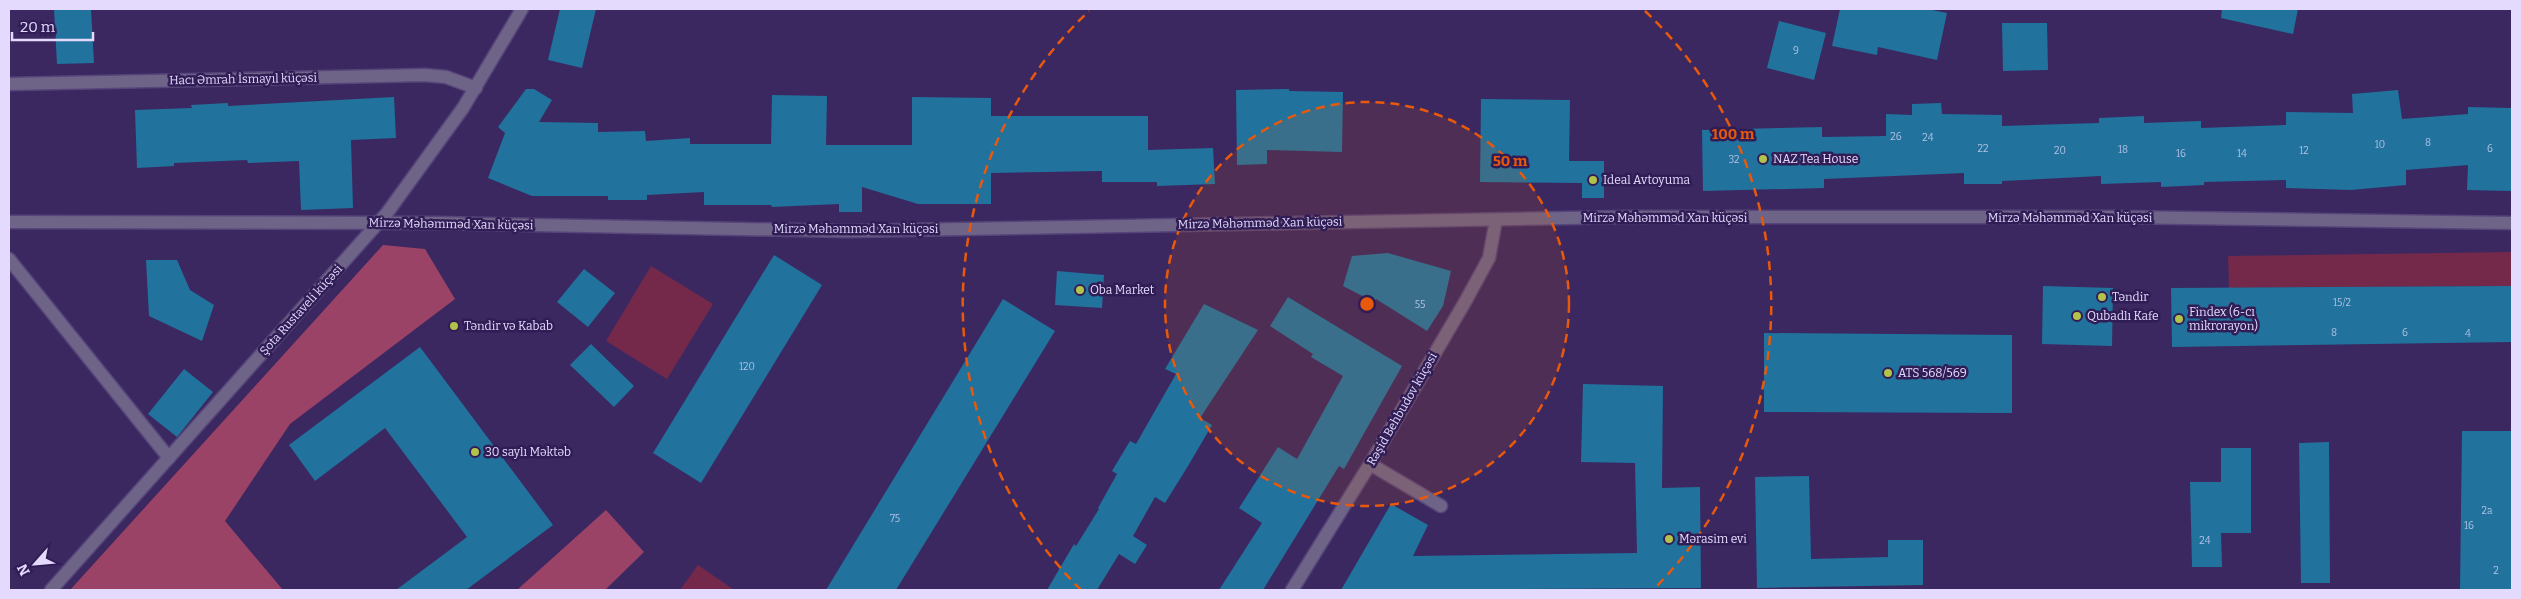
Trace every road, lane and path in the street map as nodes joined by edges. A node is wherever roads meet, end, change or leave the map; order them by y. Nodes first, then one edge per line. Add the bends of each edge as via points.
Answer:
1 (522, 9) edge
2 (9, 84) edge
3 (476, 88) junction
4 (1496, 220) junction
5 (9, 222) edge
6 (379, 223) junction
7 (2512, 223) edge
8 (9, 259) edge
9 (169, 458) junction
10 (1370, 464) junction
11 (1441, 506) dead end
12 (51, 590) edge
13 (1292, 590) edge

1 - 3 street, Şota Rustaveli küçəsi
2 - 3 street, Hacı Əmrah İsmayıl küçəsi via 425,75 446,77
3 - 6 street, Şota Rustaveli küçəsi
4 - 6 street, Mirzə Məhəmməd Xan küçəsi via 846,231
4 - 7 street, Mirzə Məhəmməd Xan küçəsi via 2117,217
4 - 10 street, Rəşid Behbudov küçəsi via 1489,258
5 - 6 street, Mirzə Məhəmməd Xan küçəsi
6 - 9 street, Şota Rustaveli küçəsi
8 - 9 street
9 - 12 street, Şota Rustaveli küçəsi
10 - 11 street
10 - 13 street, Rəşid Behbudov küçəsi

